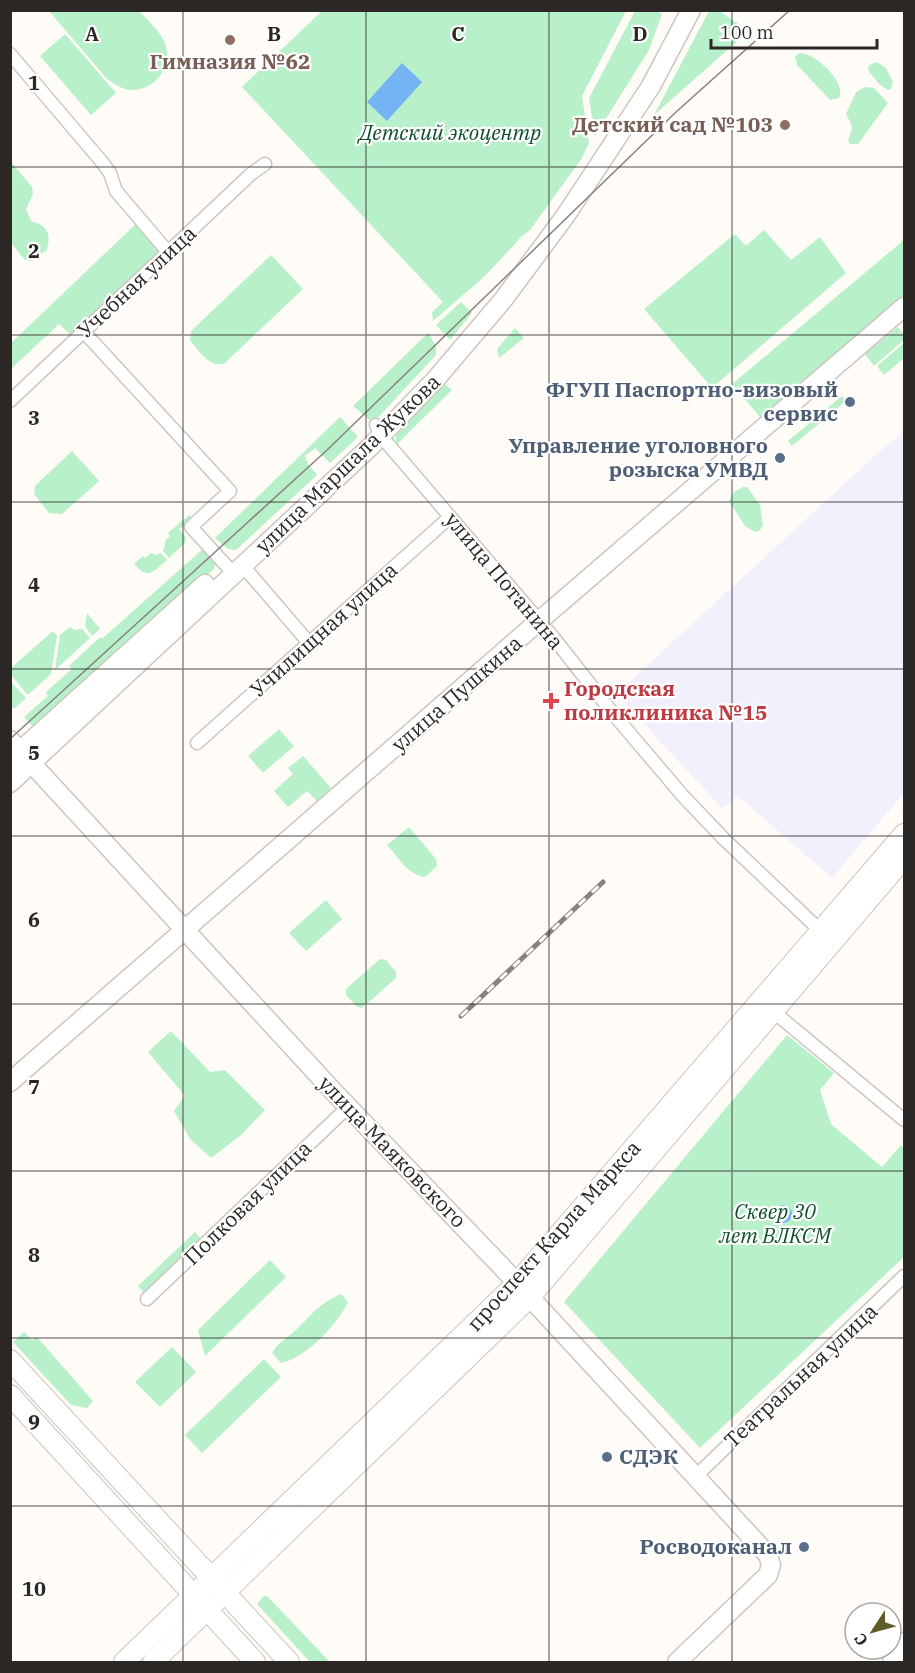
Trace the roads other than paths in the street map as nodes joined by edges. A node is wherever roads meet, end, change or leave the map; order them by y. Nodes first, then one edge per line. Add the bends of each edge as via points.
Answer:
1 (678, 10) edge
2 (691, 10) edge
3 (10, 54) edge
4 (265, 164) dead end
5 (168, 252) junction
6 (904, 307) edge
7 (84, 332) junction
8 (10, 401) edge
9 (379, 431) junction
10 (450, 517) junction
11 (234, 568) junction
12 (539, 621) junction
13 (310, 644) junction
14 (197, 743) dead end
15 (19, 754) edge
16 (10, 783) edge
17 (904, 834) edge
18 (904, 858) edge
19 (186, 930) junction
20 (827, 937) junction
21 (768, 1007) junction
22 (10, 1082) edge
23 (348, 1107) junction
24 (904, 1120) edge
25 (904, 1276) edge
26 (524, 1290) junction
27 (147, 1299) dead end
28 (10, 1360) edge
29 (10, 1395) edge
30 (696, 1476) junction
31 (218, 1587) junction
32 (201, 1604) junction
33 (904, 1642) edge
34 (124, 1662) edge
35 (153, 1662) edge
36 (255, 1662) edge
37 (289, 1662) edge
38 (677, 1662) edge
39 (892, 1662) edge

1 - 9 main road, улица Маршала Жукова via 641,79 557,209
2 - 9 main road, улица Маршала Жукова via 639,105 533,260 453,359
3 - 5 street via 102,162 116,191
4 - 5 street, Учебная улица
5 - 7 street, Учебная улица
6 - 12 main road, улица Пушкина
7 - 8 street, Учебная улица
7 - 11 street via 230,491 191,527
9 - 10 street, улица Потанина
9 - 11 main road, улица Маршала Жукова
10 - 12 street, улица Потанина
10 - 13 street, Училищная улица
11 - 13 street
11 - 15 main road, улица Маршала Жукова
12 - 19 main road, улица Пушкина
12 - 20 street, улица Потанина via 683,796
13 - 14 street, Училищная улица
15 - 16 main road, улица Маршала Жукова
15 - 19 main road, улица Маяковского
17 - 20 main road, проспект Карла Маркса
18 - 20 main road, проспект Карла Маркса
19 - 22 main road, улица Пушкина
19 - 23 main road, улица Маяковского
20 - 21 main road, проспект Карла Маркса
21 - 24 street
21 - 26 main road, проспект Карла Маркса
23 - 26 main road, улица Маяковского
23 - 27 street, Полковая улица
25 - 30 street, Театральная улица
26 - 30 main road, улица Маяковского
26 - 31 main road, проспект Карла Маркса
28 - 31 main road
29 - 32 main road
30 - 38 main road, улица Маяковского via 757,1541 771,1565 761,1584
31 - 32 main road, проспект Карла Маркса
31 - 37 main road
32 - 34 main road, проспект Карла Маркса
32 - 35 main road, проспект Карла Маркса
32 - 36 main road
33 - 39 main road

